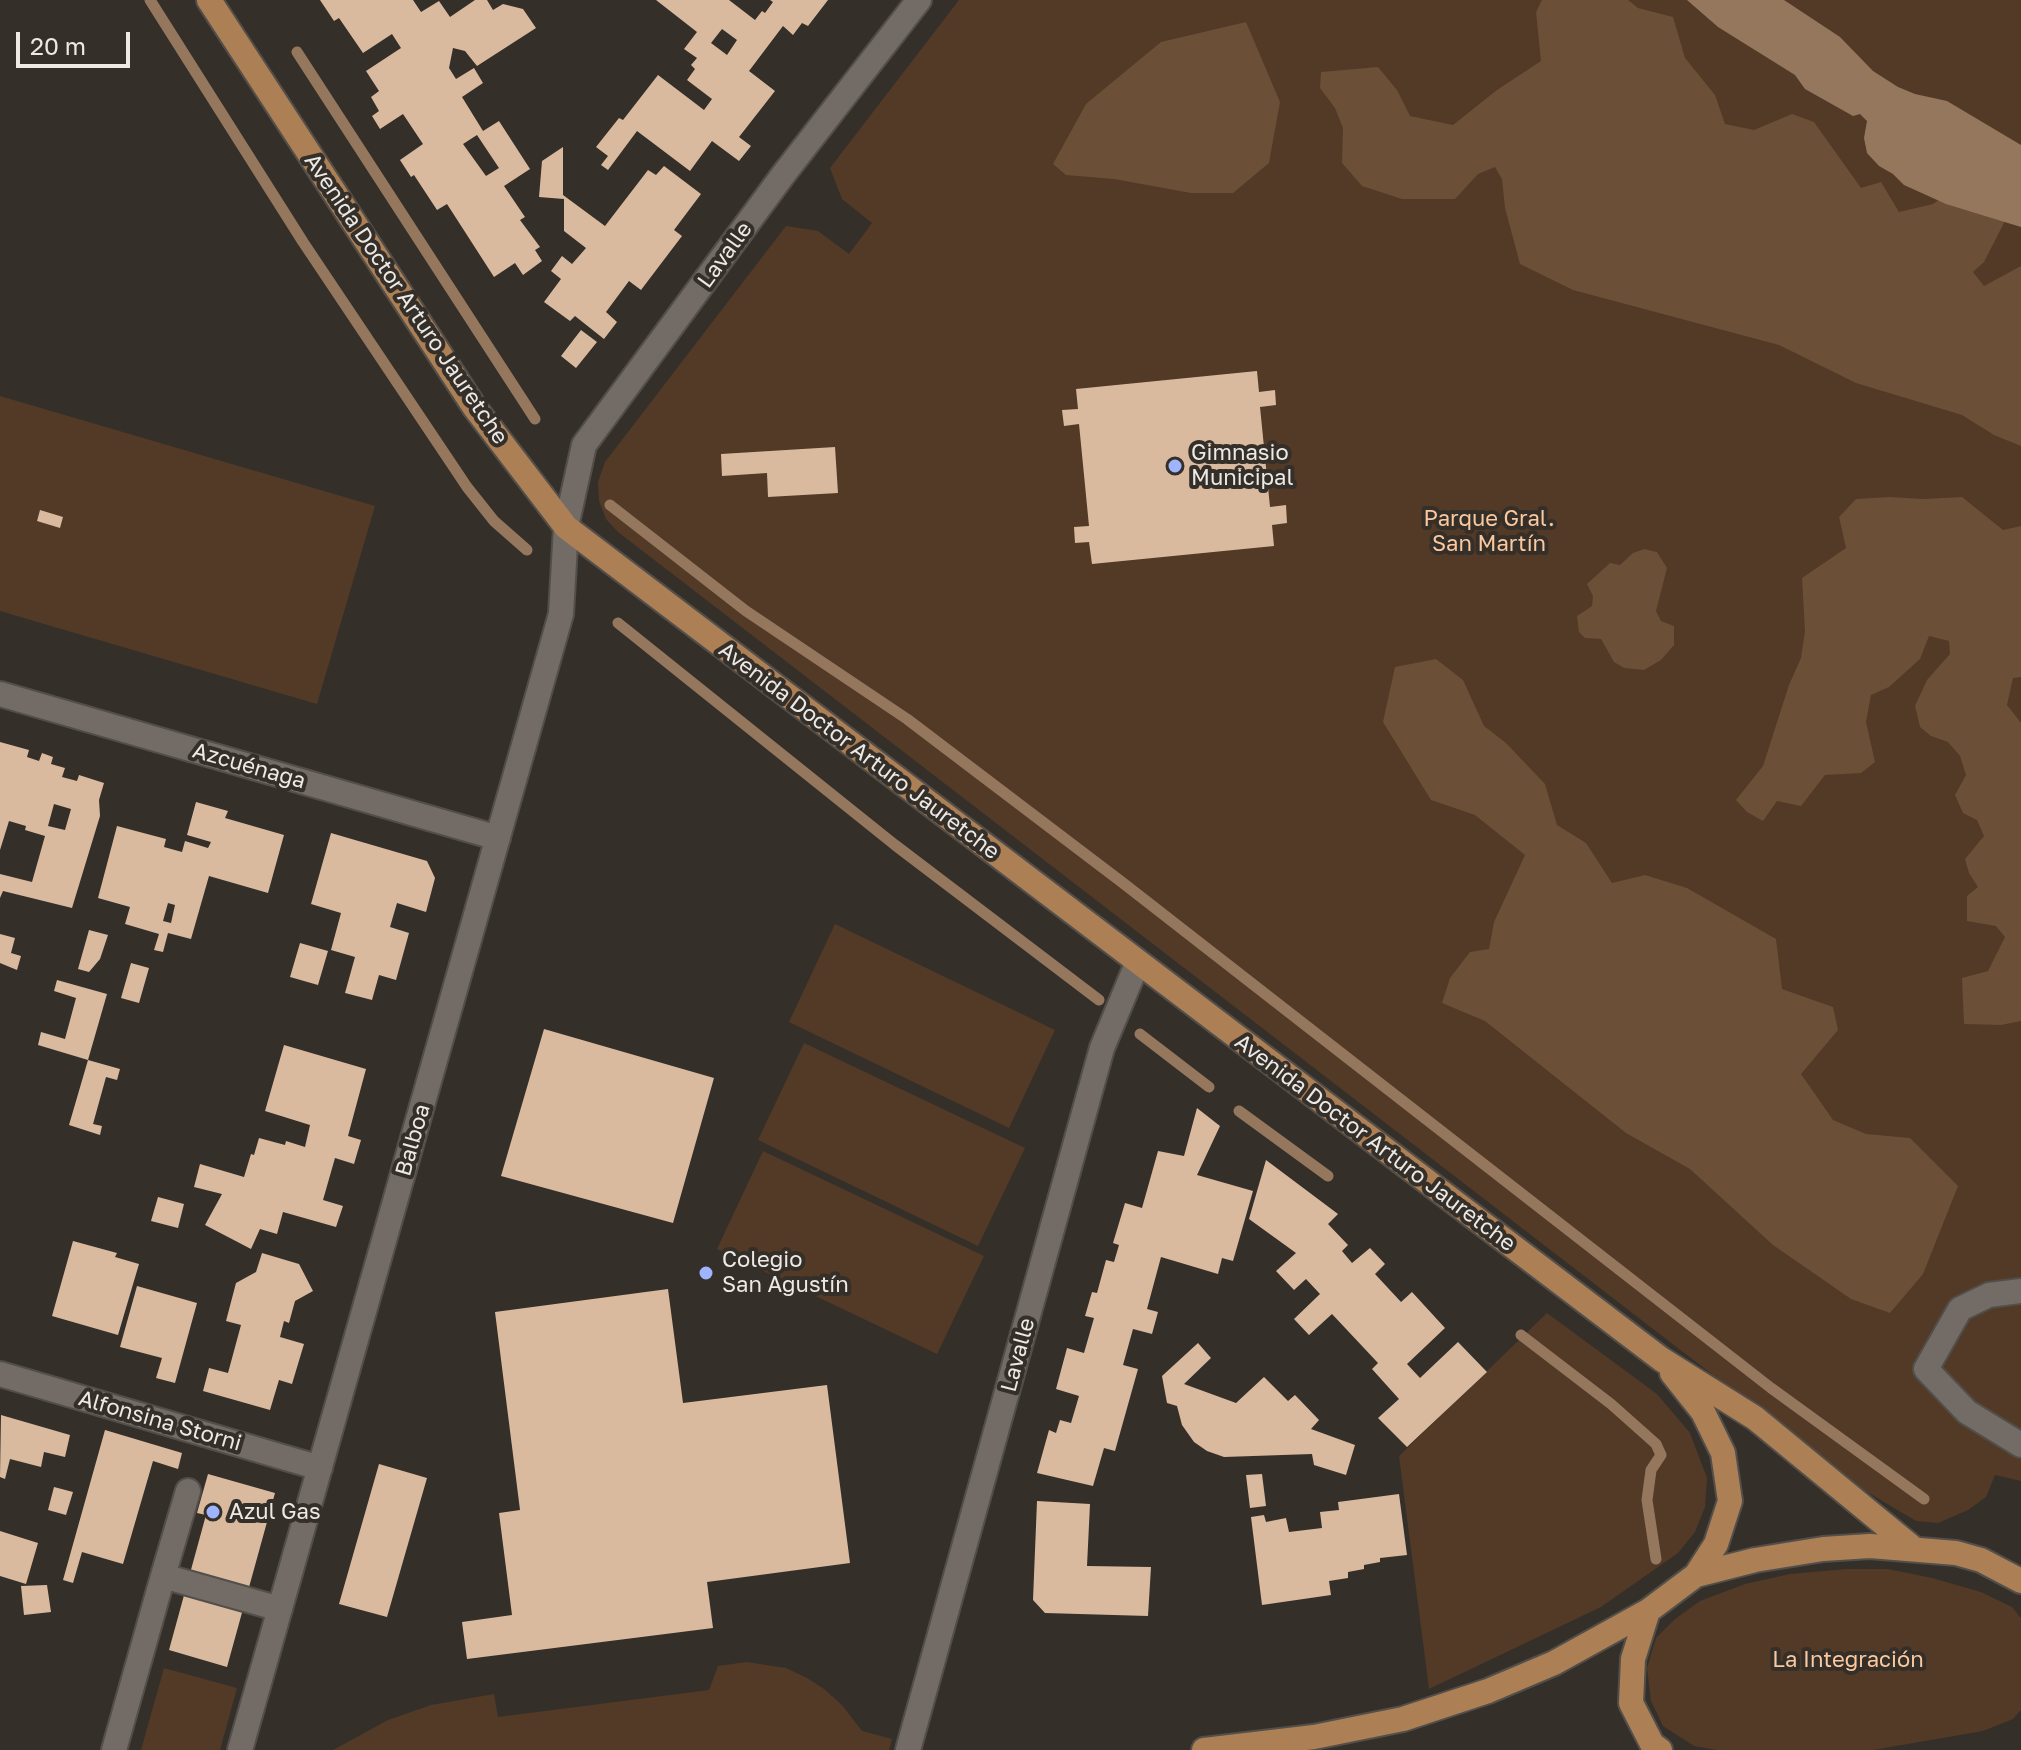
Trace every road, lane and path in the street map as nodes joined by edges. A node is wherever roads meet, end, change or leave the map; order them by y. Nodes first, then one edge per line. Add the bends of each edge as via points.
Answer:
1 (209, 0) edge
2 (919, 0) edge
3 (566, 527) junction
4 (0, 694) edge
5 (498, 838) junction
6 (1137, 964) junction
7 (2021, 1291) edge
8 (1661, 1359) junction
9 (0, 1374) edge
10 (2021, 1445) edge
11 (320, 1468) junction
12 (188, 1491) dead end
13 (1913, 1548) junction
14 (1696, 1575) junction
15 (163, 1576) junction
16 (2021, 1581) edge
17 (280, 1609) junction
18 (1648, 1611) junction
19 (114, 1750) edge
20 (240, 1750) edge
21 (908, 1750) edge
22 (1204, 1750) edge
23 (1660, 1750) edge

1 - 3 main road, Avenida Doctor Arturo Jauretche via 475,408
2 - 3 street, Lavalle via 584,445
3 - 5 street, Balboa via 561,614
3 - 6 main road, Avenida Doctor Arturo Jauretche
4 - 5 street, Azcuénaga
5 - 11 street, Balboa
6 - 8 main road, Avenida Doctor Arturo Jauretche
6 - 21 street, Lavalle via 1102,1048
7 - 10 street via 1989,1295 1960,1309 1926,1369 1967,1412
8 - 13 main road, Avenida Doctor Arturo Jauretche via 1755,1418
8 - 14 main road, Avenida Doctor Arturo Jauretche via 1703,1412 1723,1453 1730,1501 1716,1544
9 - 11 street, Alfonsina Storni
11 - 17 street, Balboa
12 - 15 street
13 - 14 main road via 1823,1549
13 - 16 main road via 1981,1560
14 - 18 main road
15 - 17 street
15 - 19 street
17 - 20 street, Balboa
18 - 22 main road via 1554,1663 1403,1719 1314,1737
18 - 23 main road via 1633,1659 1631,1703

